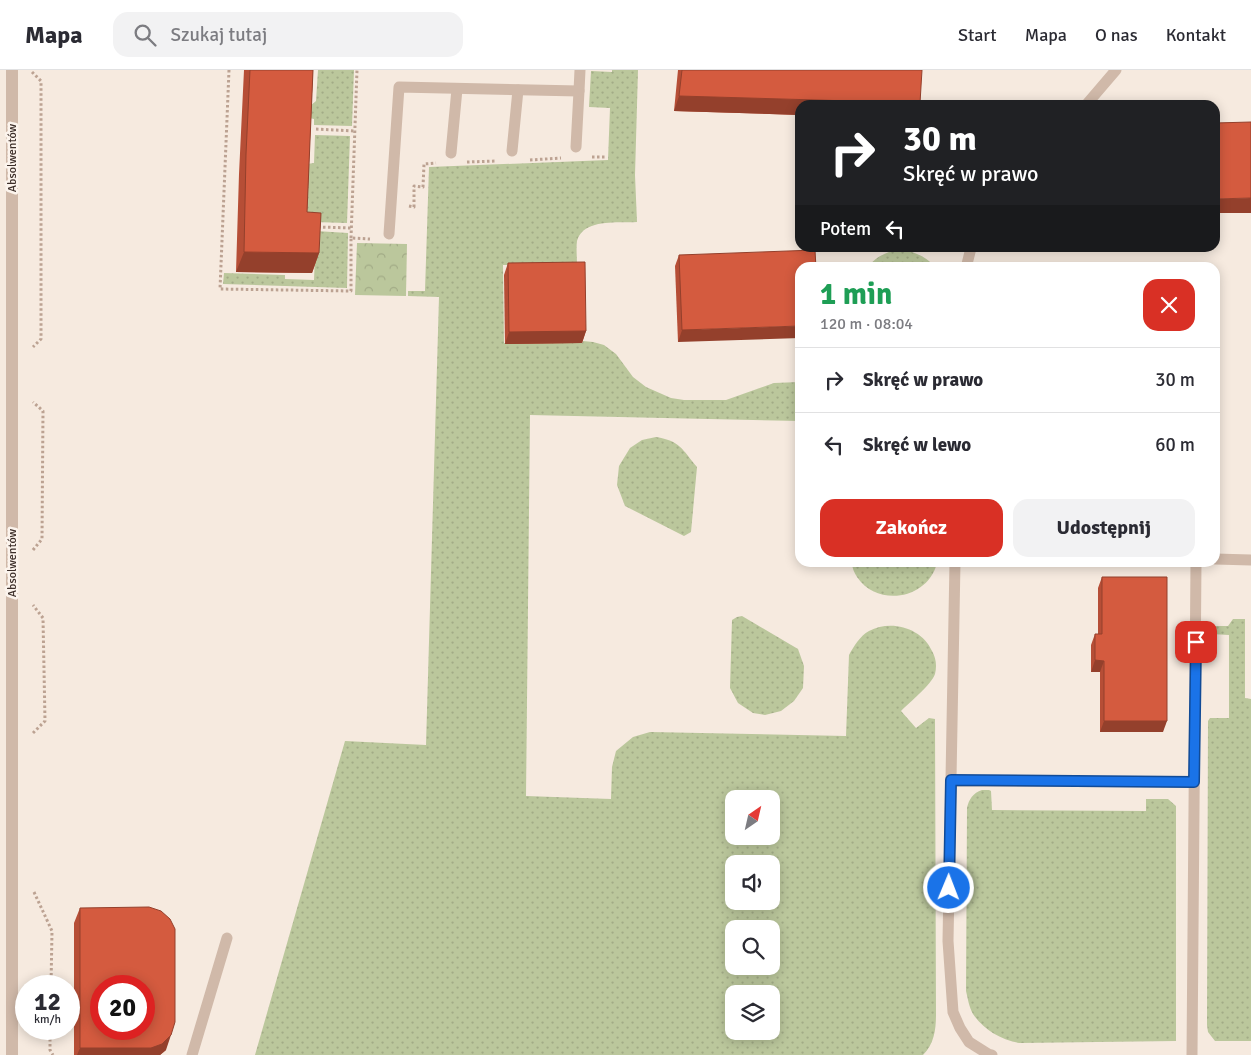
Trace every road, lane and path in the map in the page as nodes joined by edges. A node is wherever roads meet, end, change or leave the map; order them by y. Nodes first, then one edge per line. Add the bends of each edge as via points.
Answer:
1 (12, 70) edge
2 (30, 70) edge
3 (229, 70) edge
4 (357, 70) edge
5 (580, 70) edge
6 (1116, 70) edge
7 (456, 89) junction
8 (518, 90) junction
9 (579, 91) junction
10 (1090, 100) edge
11 (316, 129) dead end
12 (355, 131) junction
13 (576, 146) dead end
14 (512, 151) dead end
15 (451, 153) dead end
16 (606, 156) dead end
17 (584, 157) dead end
18 (567, 158) dead end
19 (530, 160) dead end
20 (502, 161) dead end
21 (458, 162) dead end
22 (441, 163) dead end
23 (406, 206) dead end
24 (318, 227) edge
25 (352, 228) junction
26 (384, 236) joint
27 (351, 238) junction
28 (32, 348) dead end
29 (32, 400) dead end
30 (31, 552) dead end
31 (1220, 559) edge
32 (1251, 560) edge
33 (955, 567) edge
34 (1196, 567) edge
35 (31, 603) dead end
36 (30, 735) dead end
37 (951, 780) junction
38 (1194, 782) junction
39 (30, 885) dead end
40 (227, 938) dead end
41 (51, 975) edge
42 (50, 1040) edge
43 (12, 1055) edge
44 (53, 1055) edge
45 (192, 1055) edge
46 (992, 1055) edge
47 (1192, 1055) edge

1 - 43 street, Absolwentów
2 - 28 path via 41,81 41,339
3 - 27 path via 220,289 351,291
4 - 12 path
5 - 9 lane
6 - 10 lane
7 - 8 lane
7 - 15 lane
7 - 26 lane via 399,88
8 - 9 lane
8 - 14 lane
9 - 13 lane
11 - 12 path
12 - 25 path
16 - 17 path
18 - 19 path
20 - 21 path
22 - 23 path via 424,164 423,187 414,186 414,207
24 - 25 path
25 - 27 path
26 - 27 path
29 - 30 path via 43,411 42,539
31 - 32 lane
33 - 37 lane
34 - 38 lane
35 - 36 path via 43,618 45,721
37 - 38 lane
37 - 46 lane via 948,941 953,1012 969,1042
38 - 47 lane
39 - 41 path via 52,931
40 - 45 lane
42 - 44 path

